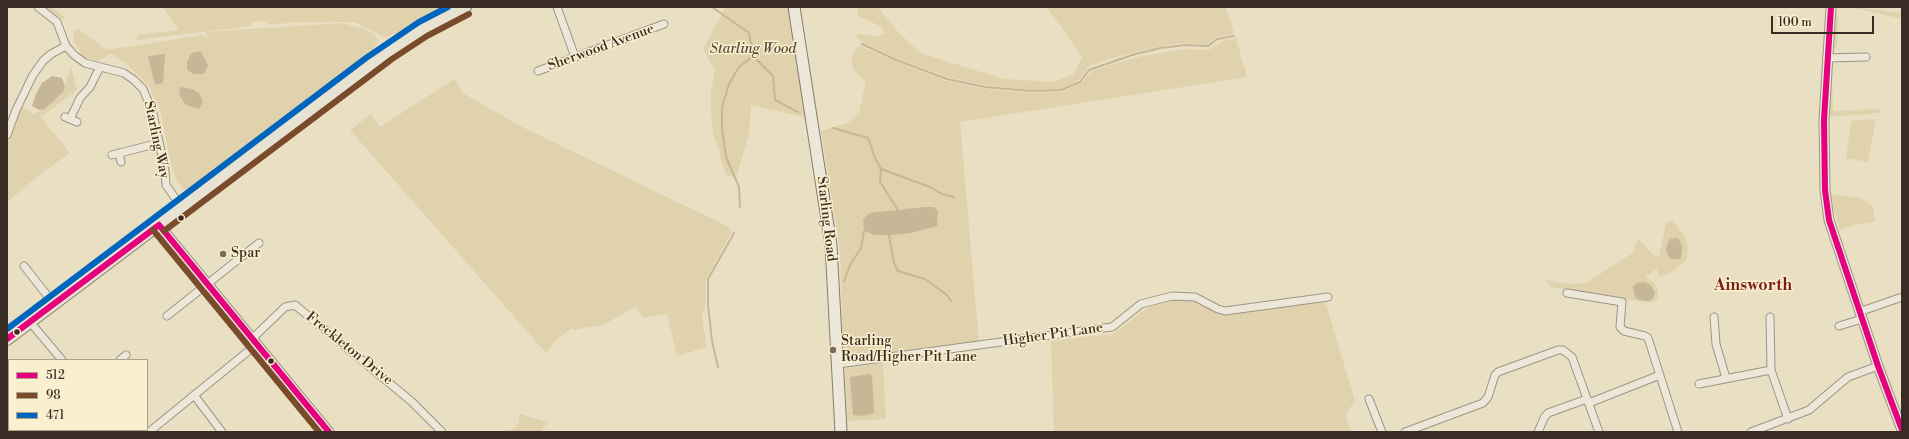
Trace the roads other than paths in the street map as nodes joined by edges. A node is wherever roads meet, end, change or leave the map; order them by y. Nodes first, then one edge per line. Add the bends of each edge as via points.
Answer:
1 (38, 7) edge
2 (465, 7) edge
3 (557, 7) edge
4 (794, 7) edge
5 (1831, 7) edge
6 (664, 24) dead end
7 (66, 46) junction
8 (575, 57) junction
9 (1866, 57) dead end
10 (1827, 58) junction
11 (100, 67) junction
12 (538, 71) dead end
13 (71, 120) dead end
14 (7, 136) edge
15 (159, 143) junction
16 (121, 162) dead end
17 (182, 208) junction
18 (159, 225) junction
19 (259, 243) dead end
20 (24, 266) dead end
21 (208, 284) junction
22 (1568, 293) dead end
23 (1328, 296) dead end
24 (1902, 297) edge
25 (54, 304) junction
26 (168, 316) dead end
27 (1861, 316) junction
28 (1714, 317) dead end
29 (1770, 317) dead end
30 (30, 322) junction
31 (1839, 326) dead end
32 (7, 339) edge
33 (255, 341) junction
34 (126, 355) dead end
35 (61, 359) edge
36 (121, 359) edge
37 (838, 364) junction
38 (1878, 366) junction
39 (1771, 370) junction
40 (1660, 375) junction
41 (1726, 378) junction
42 (1699, 384) dead end
43 (194, 395) junction
44 (1369, 399) dead end
45 (1588, 401) junction
46 (1788, 419) junction
47 (1902, 430) edge
48 (149, 432) edge
49 (222, 432) edge
50 (330, 432) edge
51 (442, 432) edge
52 (840, 432) edge
53 (1382, 432) edge
54 (1405, 432) edge
55 (1538, 432) edge
56 (1599, 432) edge
57 (1678, 432) edge
58 (1752, 432) edge

1 - 7 street, Starling Way via 58,22
2 - 17 highway via 388,52
3 - 8 street
4 - 37 main road, Starling Road via 832,245
5 - 10 street
6 - 8 street, Sherwood Avenue
7 - 11 street, Starling Way via 85,63
7 - 14 street via 43,61 33,75
8 - 12 street, Sherwood Avenue
9 - 10 street
10 - 27 street via 1824,159 1828,213
11 - 13 street via 90,87 80,98
11 - 15 street, Starling Way via 124,73 143,89 153,113
15 - 16 street via 116,154
15 - 17 street, Starling Way via 166,185
17 - 18 highway
18 - 21 street
18 - 25 highway
19 - 21 street
20 - 25 street
21 - 26 street
21 - 33 street
22 - 40 street via 1622,302 1620,327 1624,331 1648,338
23 - 37 street, Higher Pit Lane via 1225,311 1195,297 1172,296 1141,304 1112,328
24 - 27 street
25 - 30 highway
27 - 31 street
27 - 38 street
28 - 41 street via 1716,344
29 - 39 street
30 - 32 highway
30 - 35 street
33 - 43 street
33 - 50 street
33 - 51 street, Freckleton Drive via 285,307 295,305 411,400
34 - 36 street
37 - 52 main road, Starling Road
38 - 46 street via 1848,377 1817,405
38 - 47 street
39 - 41 street
39 - 46 street
40 - 45 street
40 - 57 street
41 - 42 street
43 - 48 street
43 - 49 street
44 - 53 street
45 - 54 street via 1572,357 1563,350 1558,350 1498,372 1483,403
45 - 55 street via 1548,413
45 - 56 street
46 - 58 street

